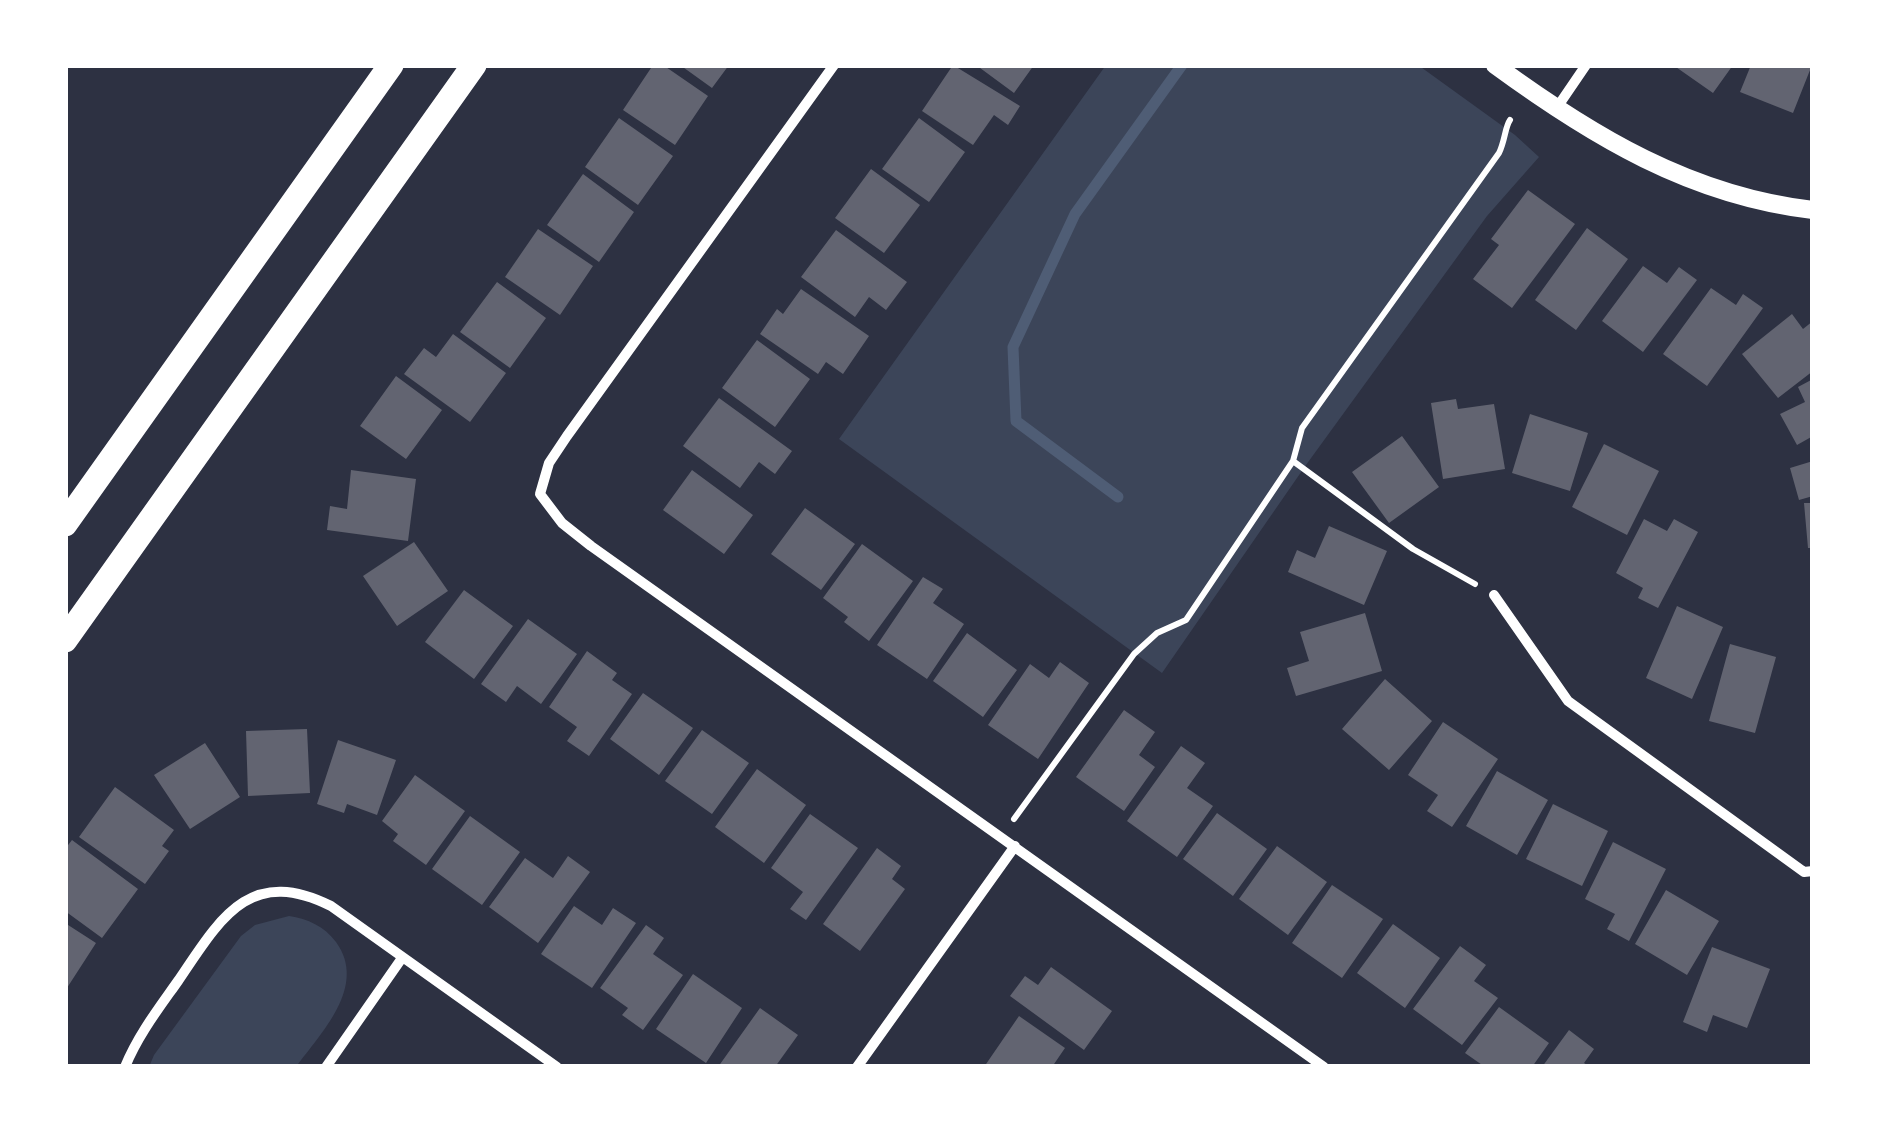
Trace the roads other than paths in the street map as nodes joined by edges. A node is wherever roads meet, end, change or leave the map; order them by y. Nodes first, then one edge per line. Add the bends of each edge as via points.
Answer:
1 (391, 65) edge
2 (474, 65) edge
3 (834, 65) edge
4 (1495, 65) edge
5 (1586, 65) edge
6 (1556, 109) junction
7 (1813, 210) edge
8 (65, 524) edge
9 (1494, 595) road end
10 (65, 640) edge
11 (1015, 846) junction
12 (1813, 872) edge
13 (402, 958) junction
14 (125, 1067) edge
15 (326, 1067) edge
16 (557, 1067) edge
17 (857, 1067) edge
18 (1324, 1067) edge

1 - 8 main road
2 - 10 main road
3 - 11 street via 567,436 540,494 591,546
4 - 6 street
5 - 6 street
6 - 7 street via 1687,180
9 - 12 street via 1568,701 1804,872
11 - 17 street
11 - 18 street
13 - 14 street via 312,897 278,890 259,895 209,935
13 - 15 street
13 - 16 street

